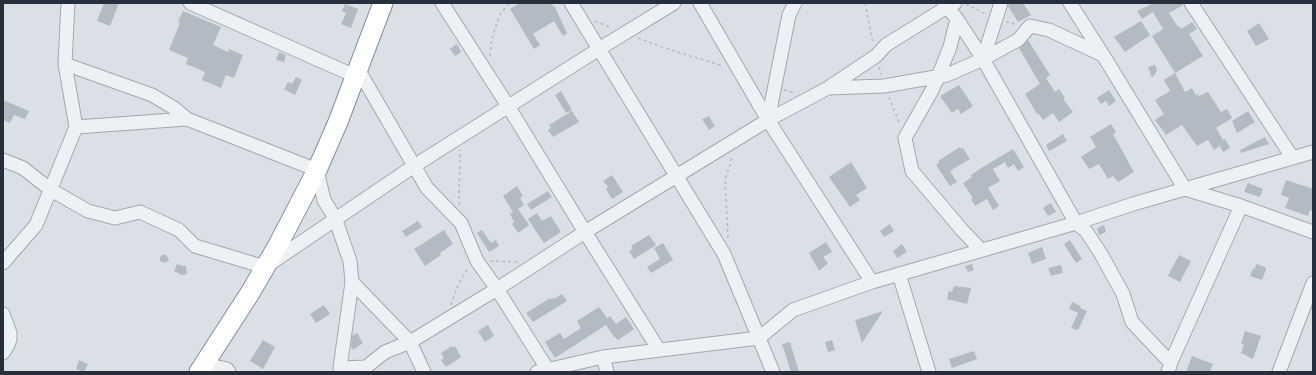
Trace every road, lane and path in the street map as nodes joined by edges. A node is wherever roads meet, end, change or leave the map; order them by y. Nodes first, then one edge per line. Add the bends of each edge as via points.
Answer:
1 (68, 3) edge
2 (190, 3) edge
3 (383, 3) edge
4 (442, 3) edge
5 (509, 3) edge
6 (674, 3) edge
7 (700, 3) edge
8 (795, 3) edge
9 (865, 3) edge
10 (1001, 3) edge
11 (1070, 3) edge
12 (949, 4) edge
13 (1195, 4) edge
14 (574, 8) edge
15 (957, 19) junction
16 (625, 33) junction
17 (599, 49) junction
18 (1103, 54) junction
19 (876, 56) junction
20 (983, 59) junction
21 (65, 64) junction
22 (357, 72) junction
23 (740, 73) junction
24 (488, 74) junction
25 (938, 77) junction
26 (884, 86) junction
27 (774, 87) junction
28 (828, 88) junction
29 (812, 96) junction
30 (508, 106) junction
31 (187, 119) junction
32 (768, 120) junction
33 (76, 127) junction
34 (460, 137) junction
35 (905, 138) junction
36 (733, 142) junction
37 (1313, 152) edge
38 (1292, 157) junction
39 (3, 160) edge
40 (414, 166) junction
41 (317, 170) junction
42 (676, 177) junction
43 (1185, 189) junction
44 (51, 190) junction
45 (1241, 206) junction
46 (335, 218) junction
47 (1076, 222) junction
48 (460, 223) junction
49 (584, 232) junction
50 (1313, 232) edge
51 (981, 250) junction
52 (724, 254) junction
53 (3, 263) edge
54 (265, 267) junction
55 (899, 274) junction
56 (352, 282) junction
57 (872, 282) junction
58 (1313, 282) edge
59 (497, 289) junction
60 (3, 314) edge
61 (759, 338) junction
62 (410, 342) junction
63 (659, 350) junction
64 (3, 353) edge
65 (603, 357) junction
66 (1170, 367) edge
67 (202, 368) edge
68 (340, 370) edge
69 (542, 371) edge
70 (229, 372) edge
71 (424, 372) edge
72 (607, 372) edge
73 (773, 372) edge
74 (929, 372) edge
75 (1279, 372) edge

1 - 21 street
2 - 22 street
3 - 22 highway
4 - 24 street
5 - 24 path via 500,14 492,38
6 - 16 street
7 - 23 street
8 - 27 street via 789,15
9 - 19 path
10 - 20 street
11 - 18 street
12 - 15 street
12 - 19 street via 886,45
13 - 38 street
14 - 16 path
14 - 17 street
15 - 20 street
15 - 25 street via 950,47
16 - 17 street
16 - 23 path
17 - 30 street
17 - 42 street
18 - 20 street via 1049,30 1030,26 1018,40
18 - 43 street
19 - 26 path
19 - 28 street
20 - 25 street
20 - 47 street
21 - 31 street via 152,95
21 - 33 street
22 - 40 street
22 - 41 highway
23 - 32 street
24 - 30 street
25 - 26 street
25 - 35 street
26 - 28 street
26 - 35 path
27 - 29 path
27 - 32 street
28 - 29 street
29 - 32 street
30 - 34 street
30 - 49 street
31 - 33 street
31 - 41 street
32 - 36 street
32 - 57 street
33 - 44 street
34 - 40 street
34 - 48 path
35 - 51 street via 912,171
36 - 42 street
36 - 52 path via 731,162 725,180 728,240
37 - 38 street
38 - 43 street
39 - 44 street via 23,168
40 - 46 street
40 - 48 street via 427,188
41 - 46 street via 324,200
41 - 54 highway
42 - 49 street
42 - 52 street
43 - 45 street
43 - 47 street
44 - 53 street via 36,225
44 - 54 street via 88,211 115,218 140,212 179,230 195,246
45 - 50 street
45 - 66 street
46 - 54 street
46 - 56 street via 350,261
47 - 51 street
47 - 66 street via 1086,231 1101,254 1123,294 1132,322
48 - 59 street via 477,260
49 - 59 street
49 - 63 street
51 - 55 street
52 - 61 street
54 - 67 highway
55 - 57 street
55 - 74 street
56 - 62 street
56 - 68 street
57 - 61 street via 793,310
58 - 75 street
59 - 62 street
59 - 69 street
60 - 64 street via 10,333 8,345
61 - 63 street
61 - 73 street
62 - 68 street via 385,352 366,367
62 - 71 street
63 - 65 street
65 - 69 street
65 - 72 street
67 - 70 street via 227,369

